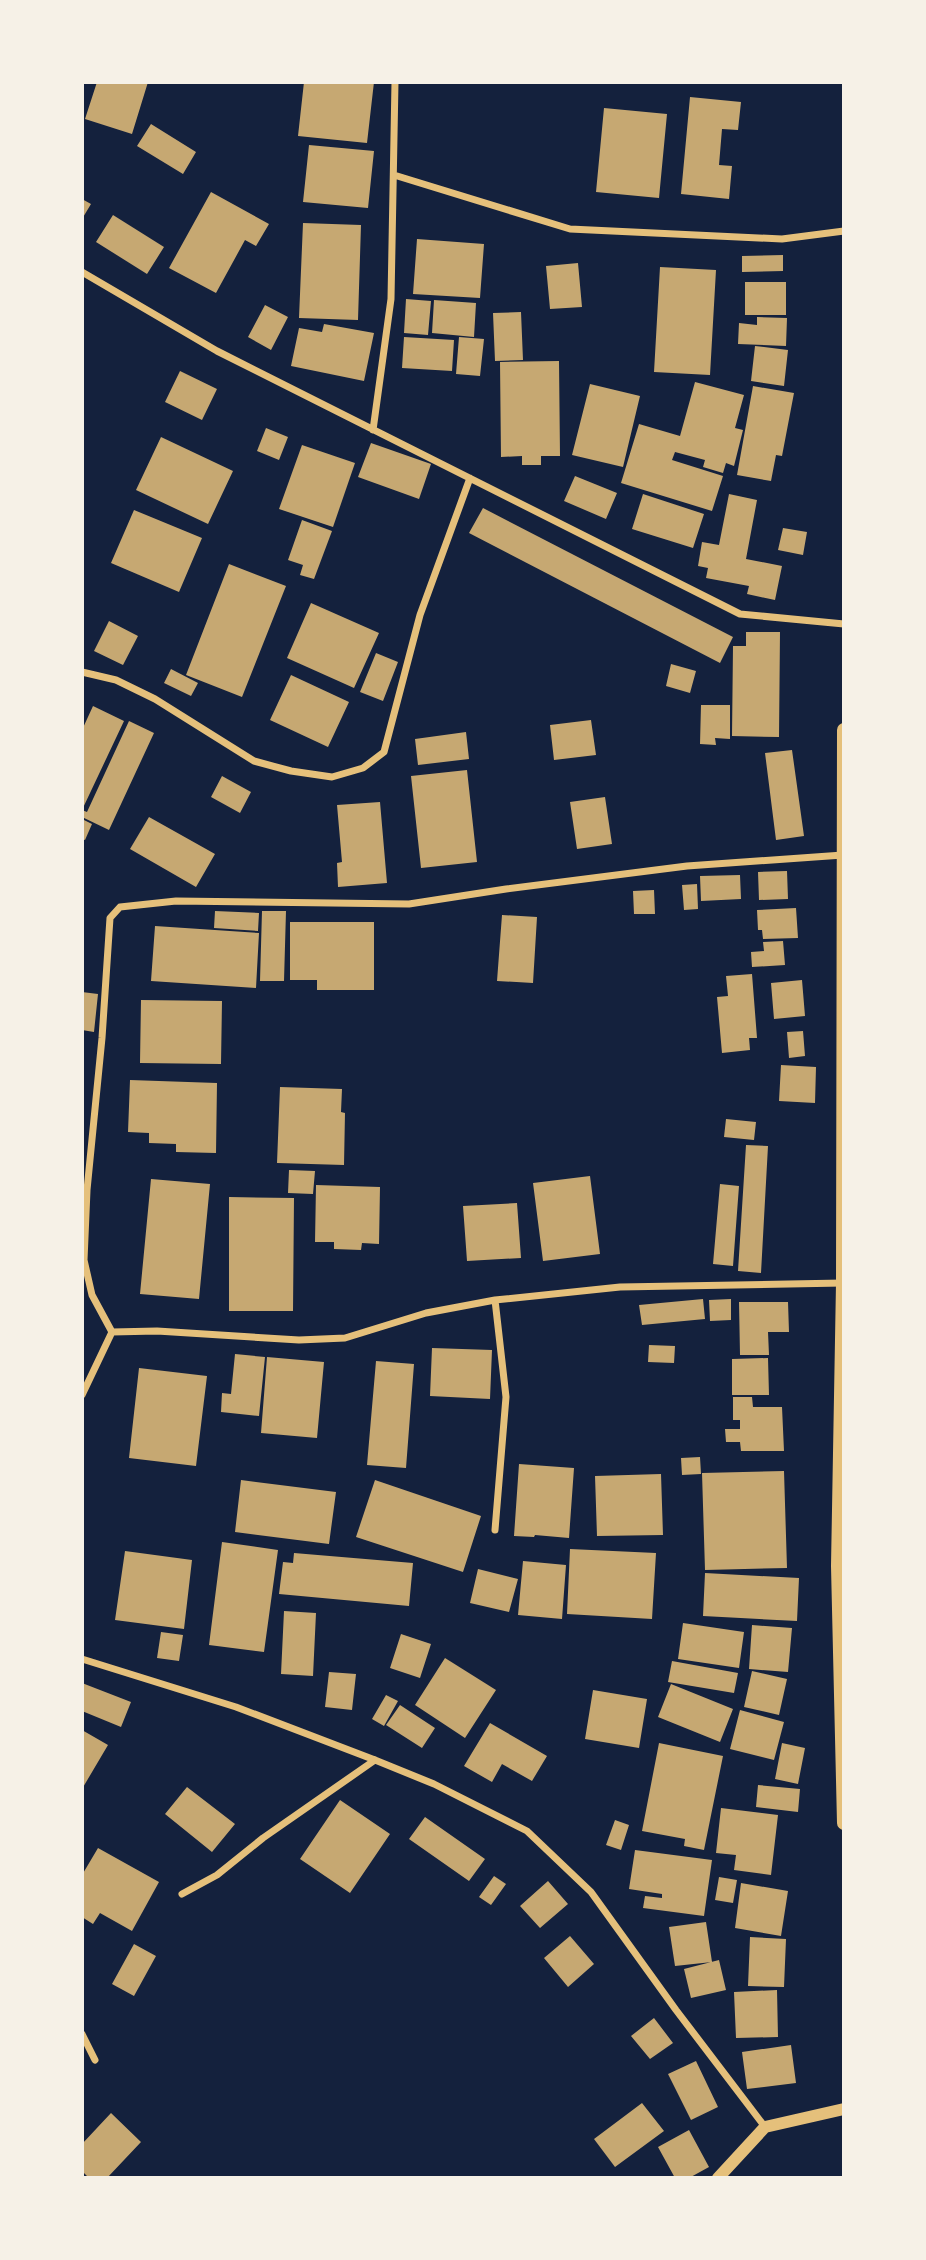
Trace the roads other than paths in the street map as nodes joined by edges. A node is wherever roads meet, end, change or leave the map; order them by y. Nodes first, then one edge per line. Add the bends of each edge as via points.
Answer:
1 (395, 82) edge
2 (394, 175) junction
3 (844, 231) edge
4 (82, 272) edge
5 (373, 430) junction
6 (470, 478) junction
7 (844, 624) edge
8 (82, 672) edge
9 (844, 730) edge
10 (843, 855) edge
11 (843, 912) edge
12 (85, 1190) edge
13 (843, 1283) edge
14 (495, 1300) junction
15 (112, 1332) junction
16 (82, 1395) edge
17 (495, 1530) dead end
18 (841, 1565) edge
19 (82, 1660) edge
20 (375, 1760) junction
21 (844, 1823) edge
22 (182, 1894) dead end
23 (82, 2034) edge
24 (95, 2060) dead end
25 (844, 2109) edge
26 (765, 2127) junction
27 (718, 2178) edge

1 - 2 street
2 - 3 street via 570,229 782,239
2 - 5 street via 391,299
4 - 5 street via 217,351
5 - 6 street
6 - 7 street via 740,614
6 - 8 street via 420,615 384,752 362,768 332,776 254,761 155,699 116,680
9 - 10 main road
10 - 11 main road
10 - 12 street via 687,866 409,904 176,901 120,907 110,918
11 - 13 main road
12 - 15 street via 84,1260 92,1295
13 - 14 street via 620,1287
13 - 18 main road
14 - 15 street via 426,1313 345,1338
14 - 17 street via 506,1397
15 - 16 street
18 - 21 main road
19 - 20 street via 236,1707
20 - 22 street via 217,1875
20 - 26 street via 435,1784 527,1831 591,1892
23 - 24 street
25 - 26 street
26 - 27 street

